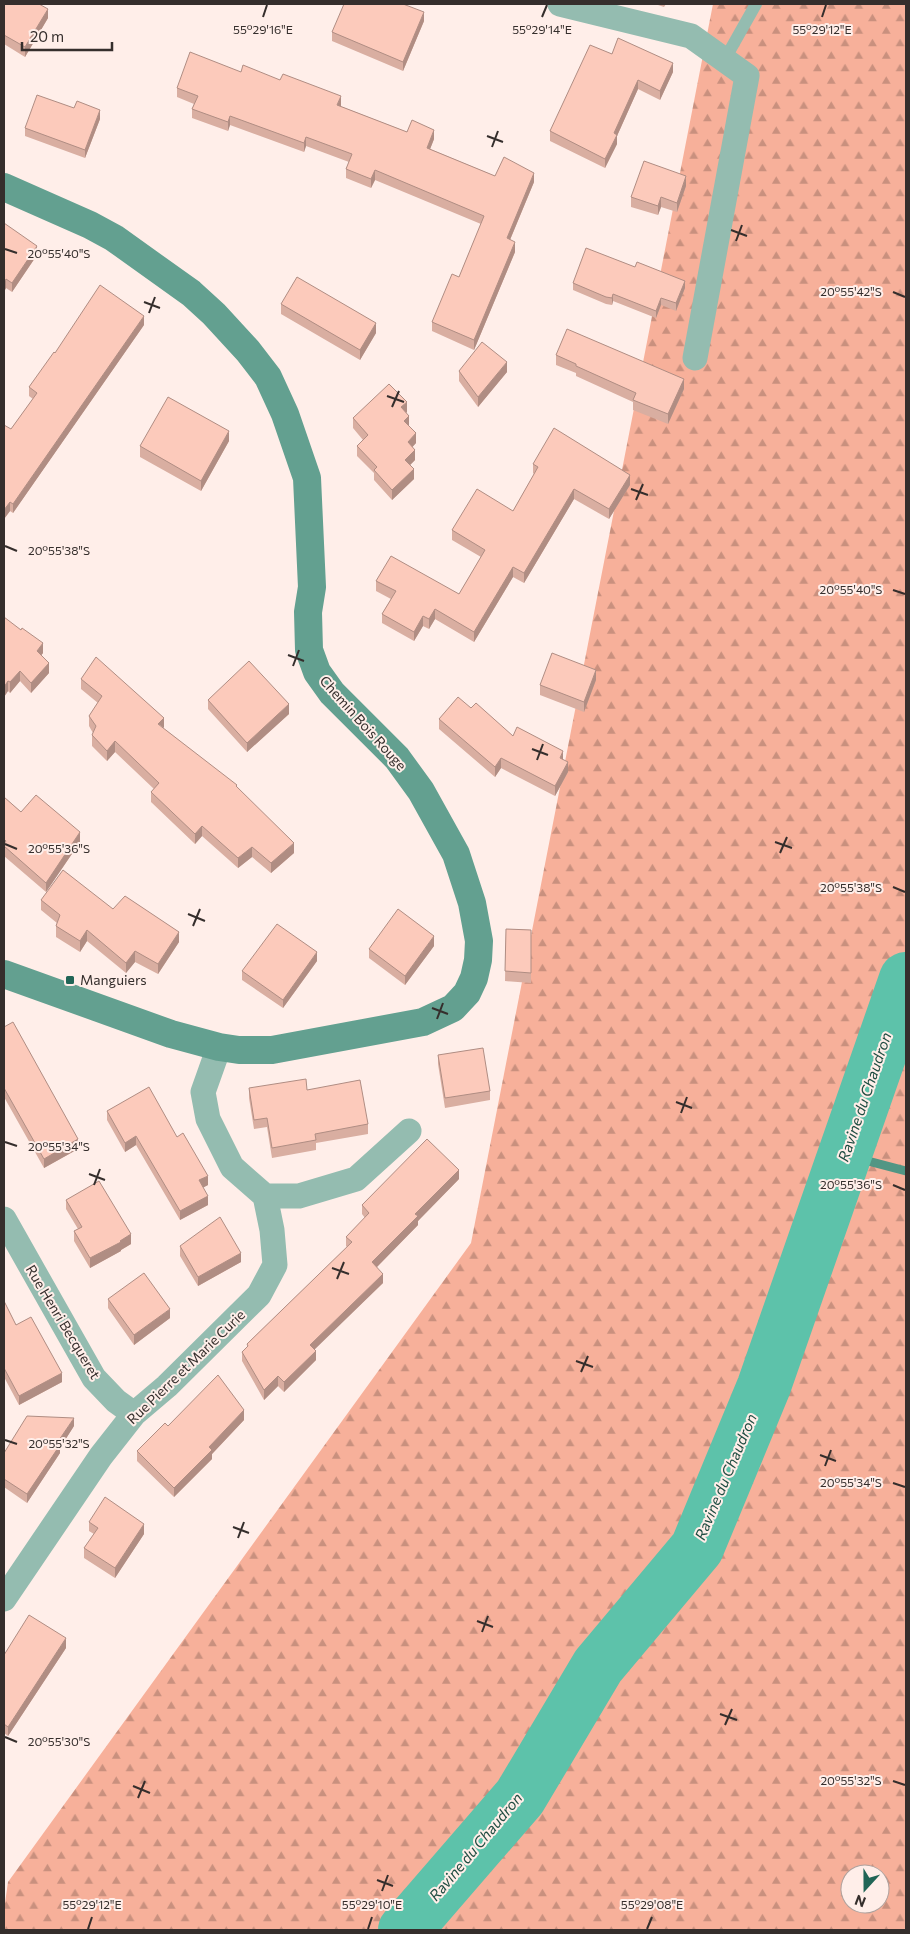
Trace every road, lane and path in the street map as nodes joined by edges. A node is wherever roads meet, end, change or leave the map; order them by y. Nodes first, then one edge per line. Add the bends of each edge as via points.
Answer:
1 (560, 4) edge
2 (756, 4) edge
3 (725, 59) junction
4 (4, 188) edge
5 (695, 358) dead end
6 (4, 974) edge
7 (219, 1047) junction
8 (409, 1131) dead end
9 (265, 1196) junction
10 (6, 1227) edge
11 (134, 1414) junction
12 (4, 1599) edge

1 - 3 street via 691,36
2 - 3 lane
3 - 5 street via 747,76
4 - 7 street, Chemin Bois Rouge via 106,234 191,293 248,351 268,377 285,414 307,478 312,587 308,612 309,650 317,672 332,693 397,758 421,791 456,854 472,903 479,941 478,960 467,993 453,1008 423,1022 272,1050
6 - 7 street, Chemin Bois Rouge via 170,1034
7 - 9 street via 203,1092 208,1119 232,1167
8 - 9 street via 356,1179 299,1196
9 - 11 street, Rue Pierre et Marie Curie via 275,1265 259,1295
10 - 11 street, Rue Henri Becqueret via 94,1378
11 - 12 street, Rue Pierre et Marie Curie via 101,1456

